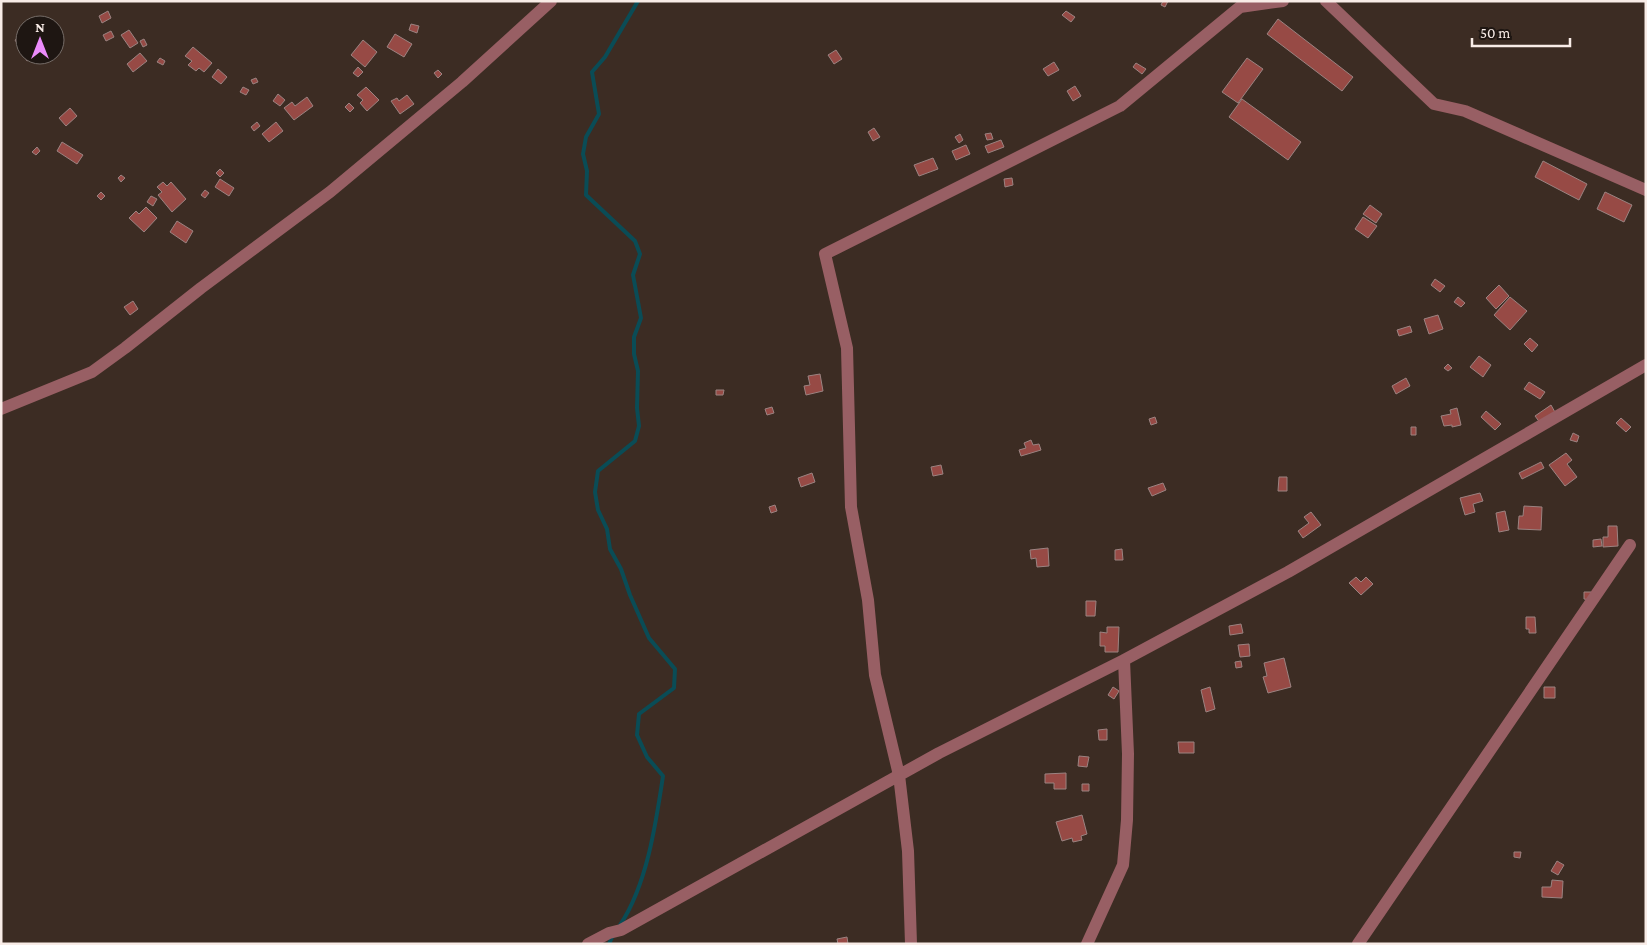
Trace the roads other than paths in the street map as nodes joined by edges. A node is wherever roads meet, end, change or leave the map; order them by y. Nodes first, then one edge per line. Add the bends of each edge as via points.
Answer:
1 (551, 1) edge
2 (1283, 1) edge
3 (1326, 1) edge
4 (1646, 190) edge
5 (1646, 365) edge
6 (1, 410) edge
7 (1630, 544) dead end
8 (1124, 660) junction
9 (899, 776) junction
10 (588, 944) edge
11 (911, 944) edge
12 (1087, 944) edge
13 (1358, 944) edge

1 - 6 street via 462,82 330,192 126,348 92,372
2 - 9 street via 1240,7 1120,106 825,254 847,348 851,507 868,600 875,675
3 - 4 street via 1434,104 1465,111
5 - 8 street via 1288,572
7 - 13 street
8 - 9 street
8 - 12 street via 1128,754 1123,865
9 - 10 street
9 - 11 street via 908,851

